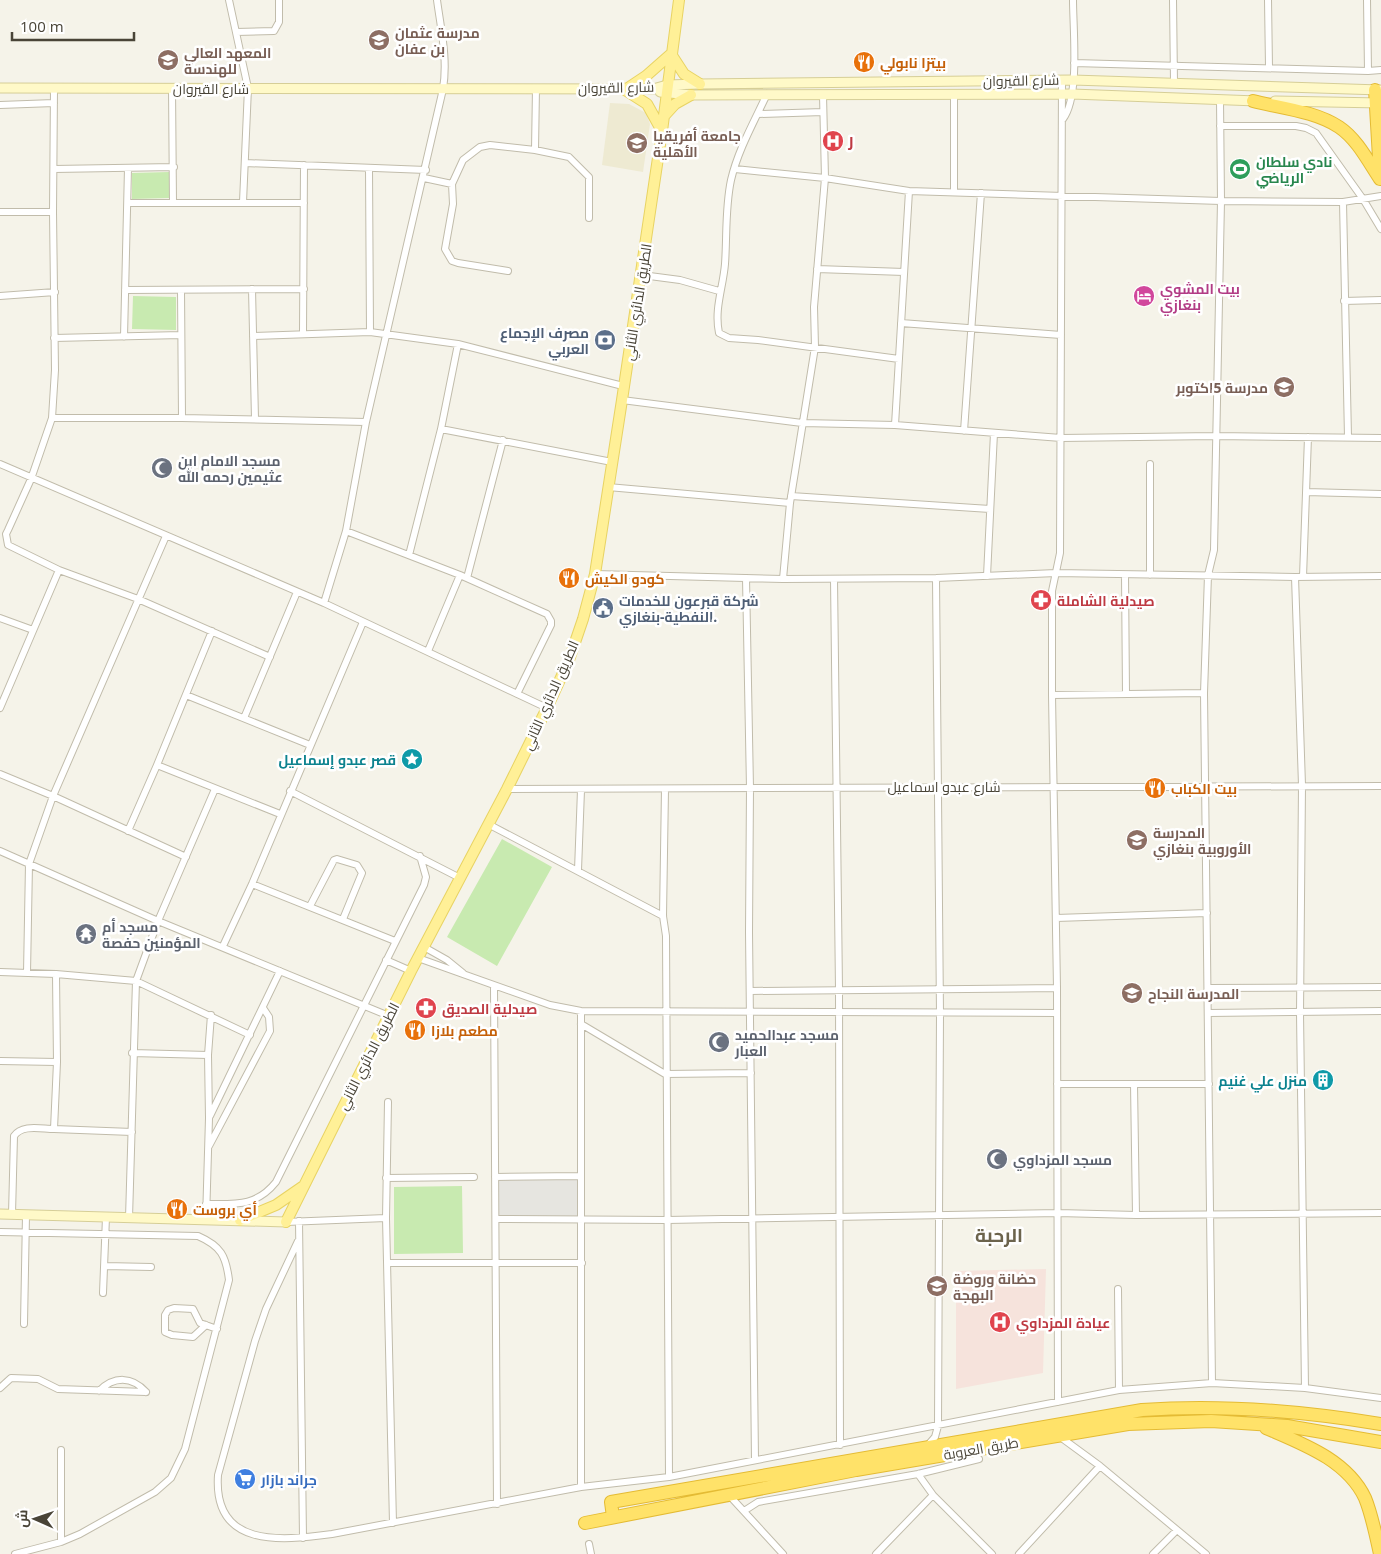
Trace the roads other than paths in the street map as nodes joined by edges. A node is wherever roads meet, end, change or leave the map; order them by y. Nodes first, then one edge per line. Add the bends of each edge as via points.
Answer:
1 (229, 0) edge
2 (279, 0) edge
3 (437, 0) edge
4 (679, 0) edge
5 (1073, 0) edge
6 (1173, 0) edge
7 (1268, 0) edge
8 (1367, 0) edge
9 (236, 32) junction
10 (671, 54) junction
11 (1074, 63) junction
12 (1174, 66) junction
13 (1268, 67) junction
14 (1381, 70) edge
15 (1368, 71) junction
16 (1062, 80) junction
17 (1073, 80) junction
18 (1174, 82) junction
19 (700, 84) junction
20 (0, 88) edge
21 (172, 88) junction
22 (248, 88) junction
23 (536, 88) junction
24 (625, 88) junction
25 (54, 89) junction
26 (443, 89) junction
27 (667, 89) junction
28 (691, 94) junction
29 (767, 94) junction
30 (1062, 94) junction
31 (1072, 94) junction
32 (823, 95) junction
33 (954, 95) junction
34 (1378, 97) edge
35 (1220, 100) junction
36 (1253, 101) junction
37 (54, 103) junction
38 (0, 105) edge
39 (823, 112) junction
40 (758, 114) junction
41 (664, 116) junction
42 (1063, 119) junction
43 (1220, 126) junction
44 (662, 131) junction
45 (535, 150) junction
46 (245, 163) junction
47 (304, 165) junction
48 (174, 166) junction
49 (128, 168) junction
50 (370, 168) junction
51 (54, 169) junction
52 (735, 169) junction
53 (426, 170) junction
54 (424, 178) junction
55 (825, 178) junction
56 (1381, 180) edge
57 (452, 184) junction
58 (909, 190) junction
59 (954, 192) junction
60 (981, 193) junction
61 (1062, 195) junction
62 (1381, 196) edge
63 (1362, 198) junction
64 (1221, 201) junction
65 (243, 202) junction
66 (1343, 202) junction
67 (128, 203) junction
68 (173, 203) junction
69 (304, 203) junction
70 (0, 212) edge
71 (52, 212) junction
72 (590, 218) dead end
73 (1381, 229) edge
74 (817, 269) junction
75 (508, 272) dead end
76 (904, 272) junction
77 (642, 275) junction
78 (252, 289) junction
79 (304, 289) junction
80 (125, 290) junction
81 (181, 290) junction
82 (719, 291) junction
83 (55, 292) junction
84 (0, 296) edge
85 (1381, 300) edge
86 (1344, 301) junction
87 (901, 323) junction
88 (971, 327) junction
89 (370, 332) junction
90 (386, 333) junction
91 (304, 334) junction
92 (1061, 334) junction
93 (180, 335) junction
94 (253, 336) junction
95 (124, 337) junction
96 (54, 338) junction
97 (458, 344) junction
98 (815, 346) junction
99 (899, 358) junction
100 (624, 386) junction
101 (622, 400) junction
102 (52, 418) junction
103 (182, 418) junction
104 (255, 418) junction
105 (366, 422) junction
106 (802, 423) junction
107 (895, 425) junction
108 (442, 429) junction
109 (964, 430) junction
110 (994, 433) junction
111 (1215, 436) junction
112 (1308, 437) junction
113 (1348, 437) junction
114 (1061, 438) junction
115 (1381, 438) edge
116 (503, 440) junction
117 (612, 462) junction
118 (0, 464) edge
119 (1150, 464) dead end
120 (31, 479) junction
121 (608, 487) junction
122 (1306, 492) junction
123 (1381, 494) edge
124 (791, 500) junction
125 (990, 509) junction
126 (346, 531) junction
127 (166, 536) junction
128 (409, 555) junction
129 (59, 570) junction
130 (1056, 573) junction
131 (594, 574) junction
132 (460, 575) junction
133 (1125, 575) junction
134 (1150, 575) junction
135 (1208, 575) junction
136 (987, 576) junction
137 (1381, 576) edge
138 (1296, 577) junction
139 (1303, 577) junction
140 (468, 578) junction
141 (746, 578) junction
142 (936, 578) junction
143 (783, 579) junction
144 (834, 580) junction
145 (297, 592) junction
146 (138, 599) junction
147 (324, 603) junction
148 (0, 618) edge
149 (363, 622) junction
150 (33, 630) junction
151 (212, 631) junction
152 (428, 651) junction
153 (270, 656) junction
154 (1204, 693) junction
155 (517, 694) junction
156 (1126, 694) junction
157 (186, 695) junction
158 (1052, 695) junction
159 (2, 700) edge
160 (0, 708) edge
161 (547, 708) junction
162 (244, 718) junction
163 (310, 745) junction
164 (157, 765) junction
165 (0, 774) edge
166 (1204, 785) junction
167 (1302, 785) junction
168 (1054, 786) junction
169 (1381, 786) edge
170 (835, 787) junction
171 (938, 787) junction
172 (750, 788) junction
173 (215, 789) junction
174 (507, 789) junction
175 (665, 789) junction
176 (581, 790) junction
177 (290, 791) junction
178 (53, 796) junction
179 (280, 814) junction
180 (488, 824) junction
181 (128, 831) junction
182 (0, 851) edge
183 (420, 856) junction
184 (186, 857) junction
185 (28, 864) junction
186 (578, 870) junction
187 (460, 878) junction
188 (252, 884) junction
189 (310, 906) junction
190 (1207, 913) junction
191 (663, 916) junction
192 (1056, 918) junction
193 (343, 919) junction
194 (158, 921) junction
195 (395, 941) junction
196 (223, 946) junction
197 (424, 947) junction
198 (418, 958) junction
199 (386, 960) junction
200 (280, 971) junction
201 (411, 971) junction
202 (0, 972) edge
203 (27, 973) junction
204 (56, 974) junction
205 (464, 974) junction
206 (136, 981) junction
207 (494, 986) junction
208 (1300, 986) junction
209 (1381, 987) edge
210 (940, 988) junction
211 (1057, 988) junction
212 (1209, 988) junction
213 (839, 989) junction
214 (751, 991) junction
215 (365, 1006) junction
216 (263, 1008) junction
217 (581, 1010) junction
218 (1381, 1011) edge
219 (666, 1012) junction
220 (838, 1012) junction
221 (750, 1013) junction
222 (940, 1013) junction
223 (1056, 1013) junction
224 (1208, 1013) junction
225 (1300, 1013) junction
226 (210, 1015) junction
227 (389, 1016) junction
228 (581, 1024) junction
229 (250, 1035) junction
230 (132, 1053) junction
231 (208, 1055) junction
232 (0, 1061) edge
233 (57, 1062) junction
234 (751, 1073) junction
235 (665, 1074) junction
236 (1057, 1084) junction
237 (1134, 1084) junction
238 (1209, 1084) junction
239 (388, 1102) dead end
240 (209, 1118) junction
241 (54, 1129) junction
242 (132, 1132) junction
243 (208, 1148) junction
244 (582, 1176) junction
245 (474, 1177) dead end
246 (495, 1177) junction
247 (386, 1178) junction
248 (305, 1184) junction
249 (206, 1204) junction
250 (1058, 1213) junction
251 (1301, 1213) junction
252 (1381, 1213) edge
253 (0, 1214) edge
254 (12, 1214) junction
255 (1210, 1214) junction
256 (26, 1215) junction
257 (940, 1215) junction
258 (1136, 1215) junction
259 (840, 1216) junction
260 (106, 1217) junction
261 (129, 1218) junction
262 (386, 1218) junction
263 (754, 1218) junction
264 (496, 1219) junction
265 (582, 1219) junction
266 (206, 1220) junction
267 (240, 1220) junction
268 (667, 1220) junction
269 (299, 1221) junction
270 (286, 1222) junction
271 (0, 1232) edge
272 (26, 1233) junction
273 (106, 1234) junction
274 (298, 1241) junction
275 (496, 1262) junction
276 (387, 1263) junction
277 (582, 1263) junction
278 (105, 1266) junction
279 (151, 1267) dead end
280 (1118, 1289) dead end
281 (103, 1293) dead end
282 (24, 1324) dead end
283 (206, 1325) junction
284 (217, 1328) junction
285 (1212, 1383) junction
286 (0, 1388) edge
287 (1305, 1388) junction
288 (1119, 1390) junction
289 (99, 1391) junction
290 (1381, 1398) edge
291 (1058, 1402) junction
292 (1381, 1419) edge
293 (1360, 1420) junction
294 (1257, 1424) junction
295 (1381, 1424) edge
296 (938, 1426) junction
297 (1059, 1435) junction
298 (1381, 1442) edge
299 (840, 1445) junction
300 (925, 1447) junction
301 (61, 1450) dead end
302 (979, 1459) dead end
303 (755, 1460) junction
304 (1100, 1466) junction
305 (918, 1474) junction
306 (670, 1477) junction
307 (581, 1488) junction
308 (728, 1494) junction
309 (933, 1495) junction
310 (497, 1504) junction
311 (744, 1511) junction
312 (613, 1517) junction
313 (392, 1523) junction
314 (585, 1523) dead end
315 (1178, 1530) junction
316 (303, 1538) junction
317 (61, 1542) junction
318 (589, 1544) dead end
319 (779, 1552) edge
320 (14, 1554) edge
321 (591, 1554) edge
322 (876, 1554) edge
323 (992, 1554) edge
324 (1018, 1554) edge
325 (1154, 1554) edge
326 (1206, 1554) edge
327 (1380, 1554) edge

1 - 9 street
2 - 9 street via 279,22 274,31
3 - 26 street via 446,72
4 - 10 main road, الطريق الدائري الثاني
5 - 11 street
6 - 12 street
7 - 13 street
8 - 15 street
9 - 22 street
10 - 19 main road via 684,74
10 - 24 main road via 646,76
10 - 27 main road, الطريق الدائري الثاني
11 - 12 street
11 - 17 street
12 - 13 street
12 - 18 street
13 - 15 street
14 - 15 street
16 - 17 main road, شارع القيروان
16 - 19 main road, شارع القيروان
16 - 30 street
17 - 18 main road, شارع القيروان
17 - 31 street
18 - 34 main road, شارع القيروان
19 - 27 main road, شارع القيروان
20 - 25 main road, شارع القيروان
21 - 22 main road, شارع القيروان
21 - 25 main road, شارع القيروان
21 - 48 street
22 - 26 main road, شارع القيروان
22 - 46 street
23 - 24 main road, شارع القيروان
23 - 26 main road, شارع القيروان
23 - 45 street
24 - 27 main road, شارع القيروان
24 - 44 main road via 647,104
25 - 37 street
26 - 53 street
27 - 28 main road
27 - 41 main road, الطريق الدائري الثاني
28 - 29 main road
28 - 41 main road
29 - 32 main road
29 - 40 street
30 - 31 main road
30 - 33 main road
30 - 42 street
31 - 35 main road
31 - 42 street via 1069,111
32 - 33 main road
32 - 39 street
33 - 59 street
34 - 36 main road
34 - 56 highway
35 - 36 main road
35 - 43 street
36 - 56 highway via 1312,115 1339,128 1355,142
37 - 38 street
37 - 51 street
39 - 40 street
39 - 55 street
40 - 52 street
41 - 44 main road, الطريق الدائري الثاني
42 - 61 street
43 - 63 street via 1306,128 1316,133
43 - 64 street
44 - 77 main road, الطريق الدائري الثاني
45 - 57 street via 480,147 463,160
45 - 72 street via 570,157 589,176
46 - 47 street
46 - 65 street
47 - 50 street
47 - 69 street
48 - 49 street
48 - 68 street
49 - 51 street
49 - 67 street
50 - 53 street
50 - 89 street
51 - 71 street
52 - 55 street
52 - 82 street via 728,199 725,266
53 - 54 street
54 - 57 street
54 - 90 street
55 - 58 street
55 - 74 street
57 - 75 street via 447,256 458,264
58 - 59 street
58 - 76 street
59 - 60 street
60 - 61 street
60 - 88 street
61 - 64 street
61 - 92 street
62 - 63 street
63 - 66 street
63 - 73 street
64 - 66 street
64 - 111 street
65 - 68 street
65 - 69 street
66 - 86 street
67 - 68 street
67 - 80 street
69 - 79 street
70 - 71 street
71 - 83 street
74 - 76 street
74 - 98 street
76 - 87 street
77 - 82 street via 680,280
77 - 100 main road, الطريق الدائري الثاني
78 - 79 street
78 - 81 street
78 - 94 street
79 - 91 street
80 - 81 street
80 - 95 street
81 - 93 street
82 - 98 street via 719,333 729,338
83 - 84 street
83 - 96 street
85 - 86 street
86 - 113 street
87 - 88 street
87 - 99 street
88 - 92 street
88 - 109 street
89 - 90 street
89 - 91 street
90 - 97 street
90 - 105 street
91 - 94 street
92 - 114 street
93 - 95 street
93 - 103 street
94 - 104 street
95 - 96 street
96 - 102 street
97 - 100 street
97 - 108 street
98 - 99 street
98 - 106 street
99 - 107 street
100 - 101 main road, الطريق الدائري الثاني
101 - 106 street
101 - 117 main road, الطريق الدائري الثاني
102 - 103 street
102 - 120 street
103 - 104 street
104 - 105 street
105 - 126 street
106 - 107 street
106 - 124 street
107 - 109 street
108 - 116 street
108 - 128 street
109 - 110 street
110 - 114 street
110 - 125 street
111 - 112 street
111 - 114 street
111 - 135 street via 1214,550
112 - 113 street
112 - 122 street
113 - 115 street
114 - 130 street via 1060,558
116 - 117 street
116 - 140 street
117 - 121 main road, الطريق الدائري الثاني
118 - 120 street
119 - 134 street
120 - 127 street
120 - 129 street via 6,540
121 - 124 street
121 - 131 main road, الطريق الدائري الثاني
122 - 123 street
122 - 139 street
124 - 125 street
124 - 143 street
125 - 136 street
126 - 128 street
126 - 147 street
127 - 145 street
127 - 146 street
128 - 132 street
129 - 146 street
129 - 150 street
130 - 133 street
130 - 136 street
130 - 158 street via 1052,590
131 - 141 street
131 - 161 main road, الطريق الدائري الثاني via 569,660
132 - 140 street
132 - 152 street
133 - 134 street
133 - 156 street
134 - 135 street
135 - 138 street
135 - 154 street
136 - 142 street
137 - 139 street
138 - 139 street
138 - 167 street
140 - 155 street via 547,614 551,621
141 - 143 street
141 - 172 street
142 - 144 street
142 - 171 street
143 - 144 street
144 - 170 street
145 - 147 street
145 - 153 street
146 - 151 street
146 - 178 street
147 - 149 street
148 - 150 street
149 - 152 street
149 - 163 street
150 - 159 street
151 - 153 street
151 - 157 street
152 - 155 street
153 - 162 street
154 - 156 street
154 - 166 street
155 - 161 street
156 - 158 street
157 - 162 street
157 - 164 street
158 - 168 street
159 - 160 street
161 - 174 main road, الطريق الدائري الثاني
162 - 163 street
163 - 177 street
164 - 173 street
164 - 181 street
165 - 178 street
166 - 167 street, شارع عبدو اسماعيل
166 - 168 street, شارع عبدو اسماعيل
166 - 190 street
167 - 169 street, شارع عبدو اسماعيل
167 - 208 street
168 - 171 street, شارع عبدو اسماعيل
168 - 192 street
170 - 171 street, شارع عبدو اسماعيل
170 - 172 street, شارع عبدو اسماعيل
170 - 213 street
171 - 210 street
172 - 175 street, شارع عبدو اسماعيل
172 - 214 street via 748,916
173 - 179 street
173 - 184 street
174 - 176 street, شارع عبدو اسماعيل
174 - 180 main road, الطريق الدائري الثاني
175 - 176 street, شارع عبدو اسماعيل
175 - 191 street
176 - 186 street
177 - 179 street
177 - 183 street
178 - 181 street
178 - 185 street
179 - 188 street
180 - 186 street
180 - 187 main road, الطريق الدائري الثاني
181 - 184 street
182 - 185 street
183 - 187 street
183 - 195 street via 426,877 424,885
184 - 194 street
185 - 194 street
185 - 203 street
186 - 191 street
187 - 197 main road, الطريق الدائري الثاني
188 - 189 street
188 - 196 street
189 - 193 street
189 - 193 street via 334,860 357,865 362,873
190 - 192 street
190 - 212 street
191 - 219 street
192 - 211 street
193 - 195 street
194 - 196 street
194 - 206 street
195 - 199 street
196 - 200 street
197 - 198 main road, الطريق الدائري الثاني
197 - 205 street
198 - 201 main road, الطريق الدائري الثاني
198 - 205 street via 442,969
199 - 201 street
199 - 215 street
200 - 215 street
200 - 216 street
201 - 227 main road, الطريق الدائري الثاني
202 - 203 street
203 - 204 street
204 - 206 street
204 - 233 street
205 - 207 street
206 - 226 street
206 - 230 street
207 - 217 street via 550,1005
207 - 246 street
208 - 209 street
208 - 212 street
208 - 225 street
210 - 211 street
210 - 213 street
210 - 222 street
211 - 223 street
212 - 224 street
213 - 214 street
213 - 220 street
214 - 221 street
215 - 227 street
215 - 249 street via 271,1188 256,1200
216 - 229 street
216 - 243 street via 269,1017 270,1031
217 - 219 street
217 - 228 street
218 - 225 street
219 - 221 street
219 - 235 street
220 - 221 street
220 - 222 street
220 - 259 street
221 - 234 street
222 - 223 street
222 - 257 street
223 - 236 street
224 - 225 street
224 - 238 street
225 - 251 street
226 - 229 street
226 - 231 street
227 - 248 main road, الطريق الدائري الثاني
228 - 235 street
228 - 244 street
229 - 240 street
230 - 231 street
230 - 242 street
231 - 240 street
232 - 233 street
233 - 241 street
234 - 235 street
234 - 263 street
235 - 268 street
236 - 237 street
236 - 250 street
237 - 238 street
237 - 258 street
238 - 255 street
239 - 247 street
240 - 243 street
241 - 242 street
241 - 254 street via 24,1129 14,1136
242 - 261 street
243 - 249 street
244 - 246 street
244 - 265 street
245 - 247 street
246 - 264 street
247 - 262 street
248 - 267 main road via 276,1205
248 - 270 main road, الطريق الدائري الثاني
249 - 266 street
250 - 257 street
250 - 258 street
250 - 291 street
251 - 252 street
251 - 255 street
251 - 287 street
253 - 254 main road
254 - 256 main road
255 - 258 street
255 - 285 street
256 - 260 main road
256 - 272 street
257 - 259 street
257 - 296 street
259 - 263 street
259 - 299 street
260 - 261 main road
260 - 273 street
261 - 266 main road
262 - 269 street
262 - 276 street
263 - 268 street
263 - 303 street
264 - 265 street
264 - 275 street
265 - 268 street
265 - 277 street
266 - 267 main road
267 - 270 main road
268 - 306 street
269 - 270 street
269 - 274 street
271 - 272 street
272 - 273 street
272 - 282 street
273 - 278 street
273 - 284 street via 198,1236 216,1245 228,1265 229,1280
274 - 316 street
274 - 316 street via 266,1308 255,1341 218,1475 217,1490 224,1515 234,1525 263,1536
275 - 276 street
275 - 277 street
275 - 310 street
276 - 313 street
277 - 307 street
278 - 279 street
278 - 281 street
280 - 288 street
283 - 283 street via 200,1323 192,1309 174,1308 165,1315 165,1332 172,1336 193,1337
283 - 284 street
284 - 317 street via 186,1449 171,1478 155,1492
285 - 287 street
285 - 288 street
286 - 289 street via 11,1378 29,1378 55,1388
287 - 290 street
288 - 291 street
289 - 289 street via 108,1391 146,1392 140,1385 122,1379 113,1380
291 - 296 street
292 - 293 highway
293 - 295 highway, طريق العروبة
293 - 300 highway, طريق العروبة via 1257,1409 1176,1408 1107,1415
294 - 297 highway, طريق العروبة via 1165,1421
294 - 298 highway, طريق العروبة via 1304,1428
294 - 327 highway via 1324,1455 1351,1477 1365,1500
296 - 299 street
296 - 300 street via 935,1437
297 - 304 street
297 - 308 highway, طريق العروبة
299 - 303 street
300 - 312 highway, طريق العروبة via 610,1502
301 - 317 street
302 - 305 street
303 - 306 street
304 - 315 street
304 - 324 street
305 - 309 street
305 - 311 street via 758,1502
306 - 307 street
307 - 310 street
308 - 311 street
308 - 312 highway, طريق العروبة
309 - 322 street
309 - 323 street
310 - 313 street
311 - 319 street
312 - 314 highway, طريق العروبة
313 - 316 street
315 - 325 street
315 - 326 street
317 - 320 street
318 - 321 street

